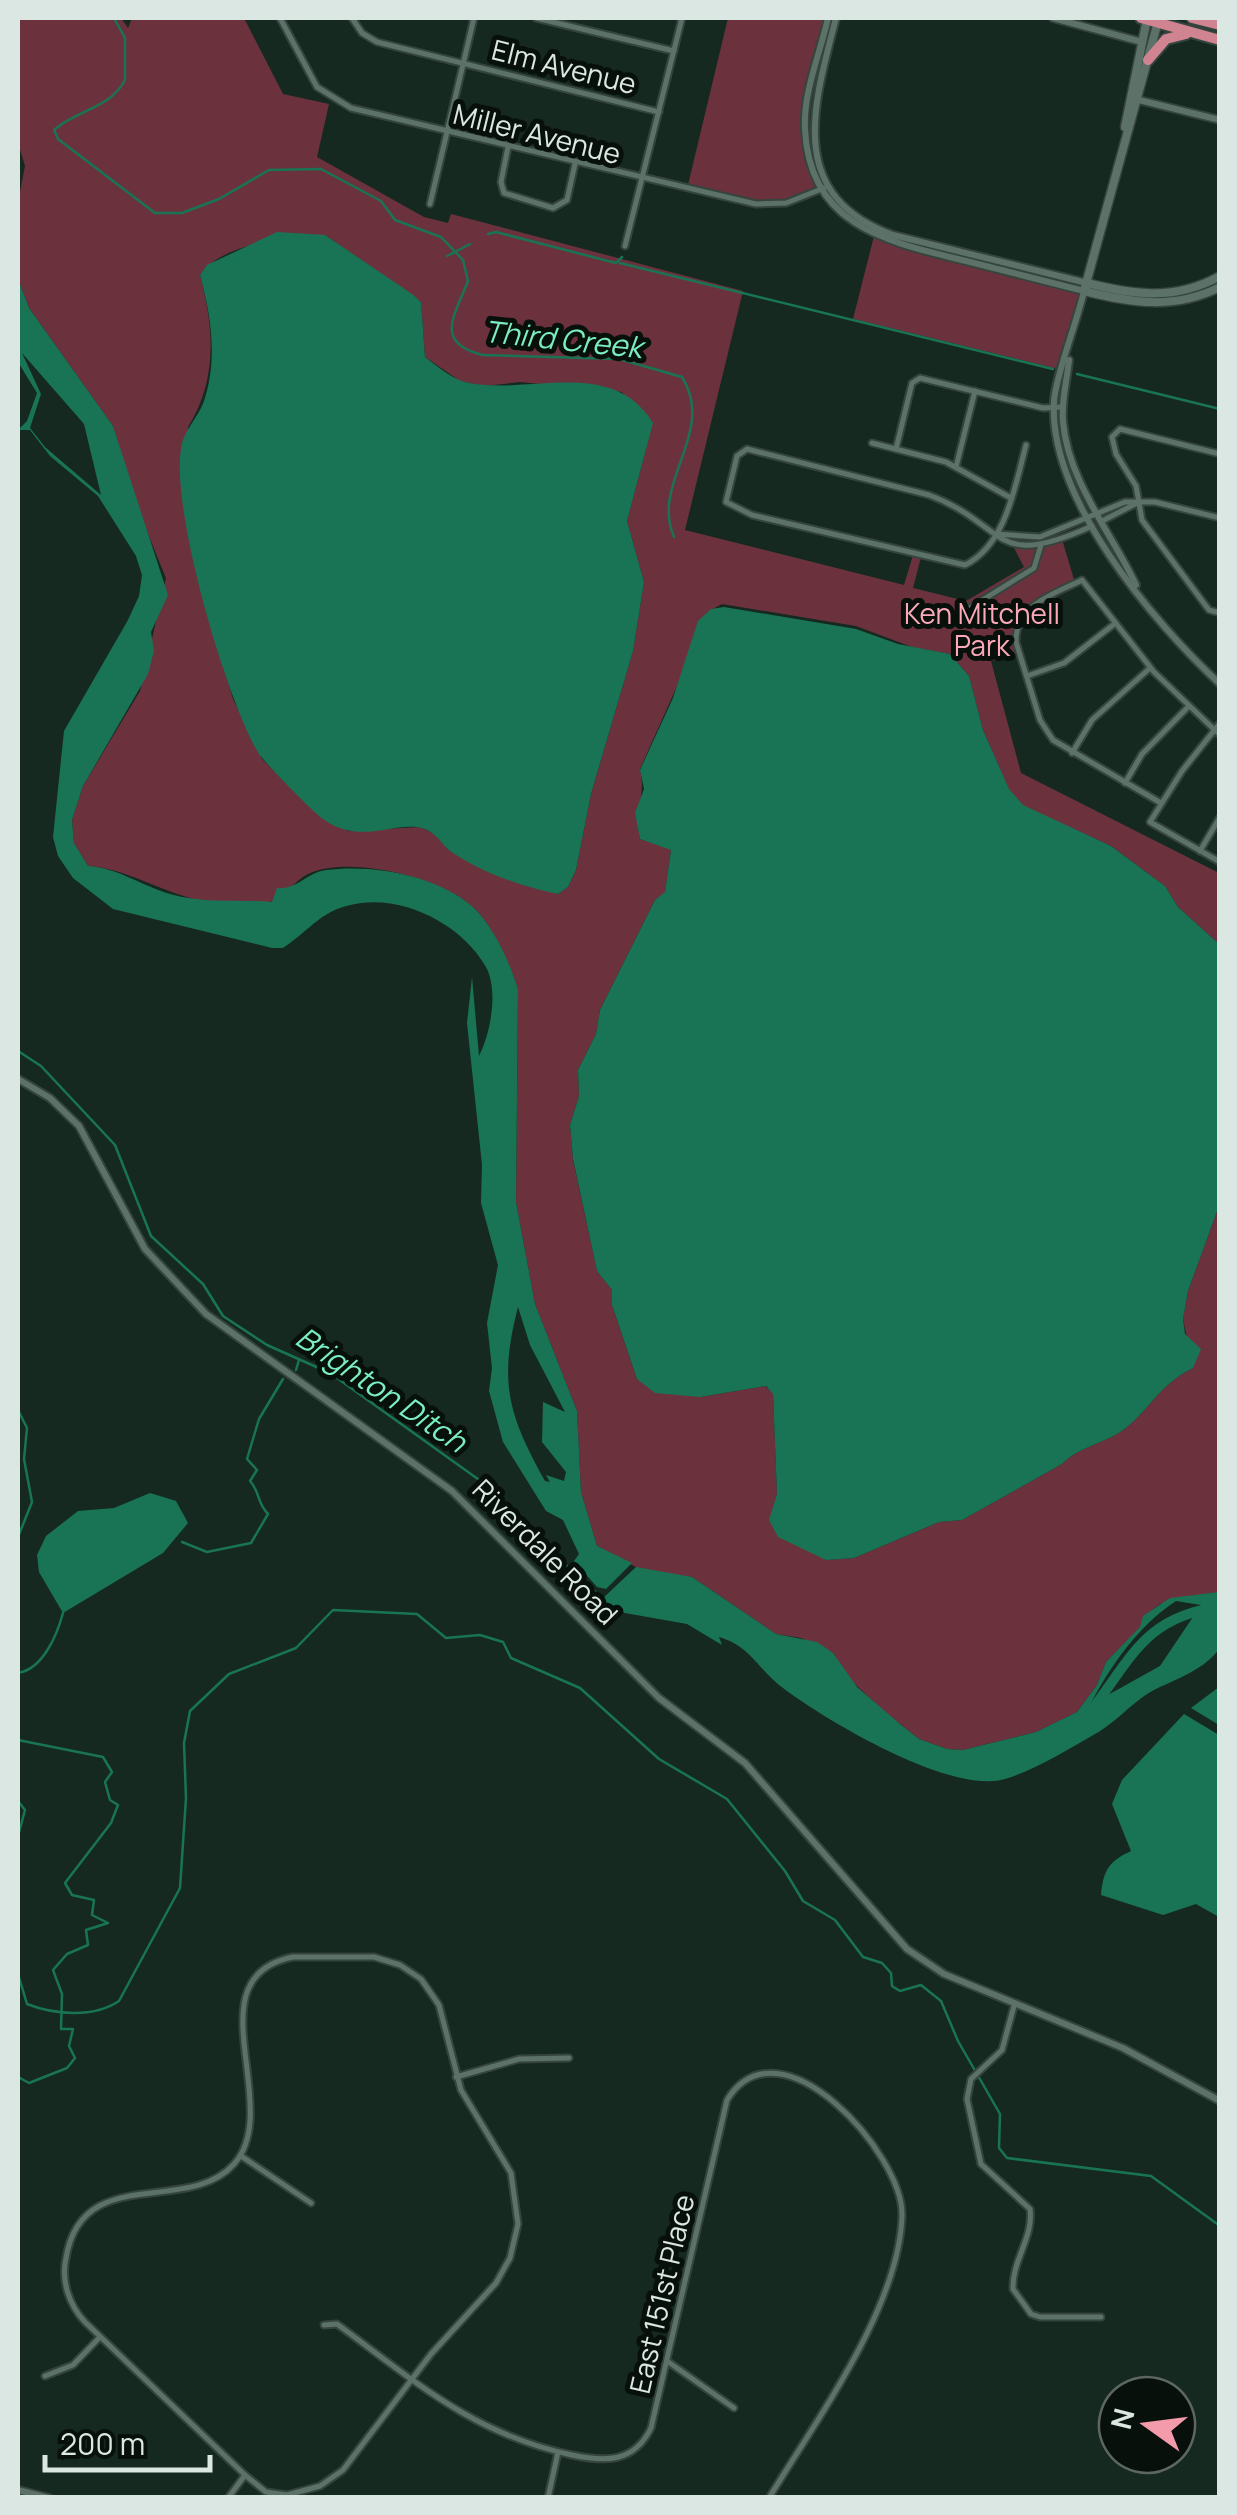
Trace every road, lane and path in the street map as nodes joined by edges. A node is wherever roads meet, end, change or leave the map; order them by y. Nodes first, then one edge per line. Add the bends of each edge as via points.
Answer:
1 (280, 18) edge
2 (352, 18) edge
3 (474, 18) edge
4 (536, 18) edge
5 (682, 18) edge
6 (828, 18) edge
7 (836, 18) edge
8 (1052, 18) edge
9 (1151, 19) edge
10 (1199, 19) edge
11 (1220, 26) edge
12 (1199, 34) junction
13 (1220, 40) edge
14 (1142, 42) junction
15 (674, 51) junction
16 (1148, 60) junction
17 (462, 62) junction
18 (1134, 98) junction
19 (659, 112) junction
20 (1220, 120) edge
21 (445, 132) junction
22 (508, 147) junction
23 (576, 164) junction
24 (641, 180) junction
25 (825, 188) junction
26 (430, 204) dead end
27 (624, 246) dead end
28 (1220, 276) edge
29 (1086, 287) junction
30 (1220, 287) edge
31 (975, 390) junction
32 (1058, 408) junction
33 (872, 443) dead end
34 (1026, 445) dead end
35 (896, 449) junction
36 (1220, 454) edge
37 (956, 467) junction
38 (1011, 498) junction
39 (1139, 502) junction
40 (1093, 515) junction
41 (1220, 518) edge
42 (1097, 523) junction
43 (995, 534) junction
44 (1040, 537) junction
45 (1040, 545) junction
46 (964, 612) dead end
47 (1219, 615) edge
48 (1113, 625) junction
49 (1150, 668) junction
50 (1027, 676) junction
51 (1220, 684) edge
52 (1188, 707) junction
53 (1220, 724) edge
54 (1217, 732) edge
55 (1072, 753) junction
56 (1124, 783) junction
57 (1162, 803) junction
58 (1220, 817) edge
59 (1200, 851) junction
60 (1220, 862) edge
61 (18, 1079) edge
62 (1014, 2006) junction
63 (568, 2058) dead end
64 (456, 2076) junction
65 (1220, 2102) edge
66 (241, 2156) junction
67 (311, 2202) dead end
68 (1101, 2317) dead end
69 (324, 2325) dead end
70 (100, 2337) junction
71 (667, 2361) junction
72 (45, 2376) dead end
73 (412, 2379) junction
74 (734, 2408) dead end
75 (558, 2452) junction
76 (244, 2475) junction
77 (18, 2490) edge
78 (49, 2498) edge
79 (228, 2498) edge
80 (548, 2498) edge
81 (768, 2498) edge

1 - 21 street, Miller Avenue via 310,78 329,98
2 - 17 street, Elm Avenue via 371,40
3 - 17 street
4 - 15 street
5 - 15 street
6 - 25 street via 805,116 807,149
7 - 25 street via 812,124
8 - 14 street
9 - 12 highway
9 - 14 main road
9 - 16 main road
10 - 11 highway
12 - 13 highway
12 - 16 highway via 1169,37
14 - 18 main road
15 - 19 street
16 - 18 main road
17 - 19 street, Elm Avenue
17 - 21 street
18 - 20 street
18 - 29 main road
19 - 24 street
21 - 22 street, Miller Avenue
21 - 26 street
22 - 23 street, Miller Avenue
22 - 23 street via 504,193 553,208 568,200
23 - 24 street, Miller Avenue
24 - 25 street, Miller Avenue via 766,205
24 - 27 street
25 - 29 street via 847,218 874,236
28 - 29 main road via 1165,294
29 - 30 main road via 1137,303 1165,303
29 - 32 street
31 - 32 street
31 - 35 street via 914,380
31 - 37 street
32 - 40 street via 1060,449
33 - 35 street
34 - 38 street
35 - 37 street
36 - 39 street via 1112,429 1113,447
37 - 38 street
38 - 43 street
39 - 40 street
39 - 41 street
39 - 42 street
39 - 47 street via 1146,526
40 - 42 street
40 - 44 street
42 - 45 street
42 - 51 street via 1122,574
43 - 43 street via 986,552 958,566 746,513 726,499 737,456 747,449 929,495
43 - 44 street
43 - 45 street via 1012,544
44 - 45 street
45 - 46 street via 1034,568
48 - 49 street
48 - 50 street via 1064,663
48 - 50 street via 1082,580 1027,610 1016,635
49 - 52 street
49 - 55 street via 1092,720
50 - 55 street via 1044,727
52 - 54 street
52 - 56 street
53 - 54 street
54 - 57 street
55 - 56 street
56 - 57 street
57 - 59 street via 1150,822
58 - 59 street
59 - 60 street
61 - 62 street, Riverdale Road via 79,1126 145,1249 206,1314 452,1491 658,1698 745,1763 907,1949
62 - 65 street, Riverdale Road via 1123,2048
62 - 68 street via 1002,2050 967,2099 980,2164 1030,2209 1012,2274 1017,2299 1040,2317
63 - 64 street via 519,2059
64 - 66 street via 438,2005 406,1968 374,1957 286,1958 262,1972 243,2008 252,2120
64 - 73 street via 511,2173 518,2224 496,2283
66 - 67 street
66 - 70 street via 212,2180 112,2200 79,2225 66,2255 66,2282 75,2310
69 - 73 street, East 151st Place via 337,2324
70 - 72 street via 73,2365
70 - 76 street
71 - 74 street
71 - 75 street, East 151st Place via 651,2428 636,2449 608,2460
71 - 81 street, East 151st Place via 725,2106 752,2076 788,2075 828,2097 866,2136 902,2202 898,2242 875,2311
73 - 75 street, East 151st Place via 486,2429
73 - 76 street via 354,2457 326,2482 283,2495 262,2490
75 - 80 street
76 - 79 street
77 - 78 street

